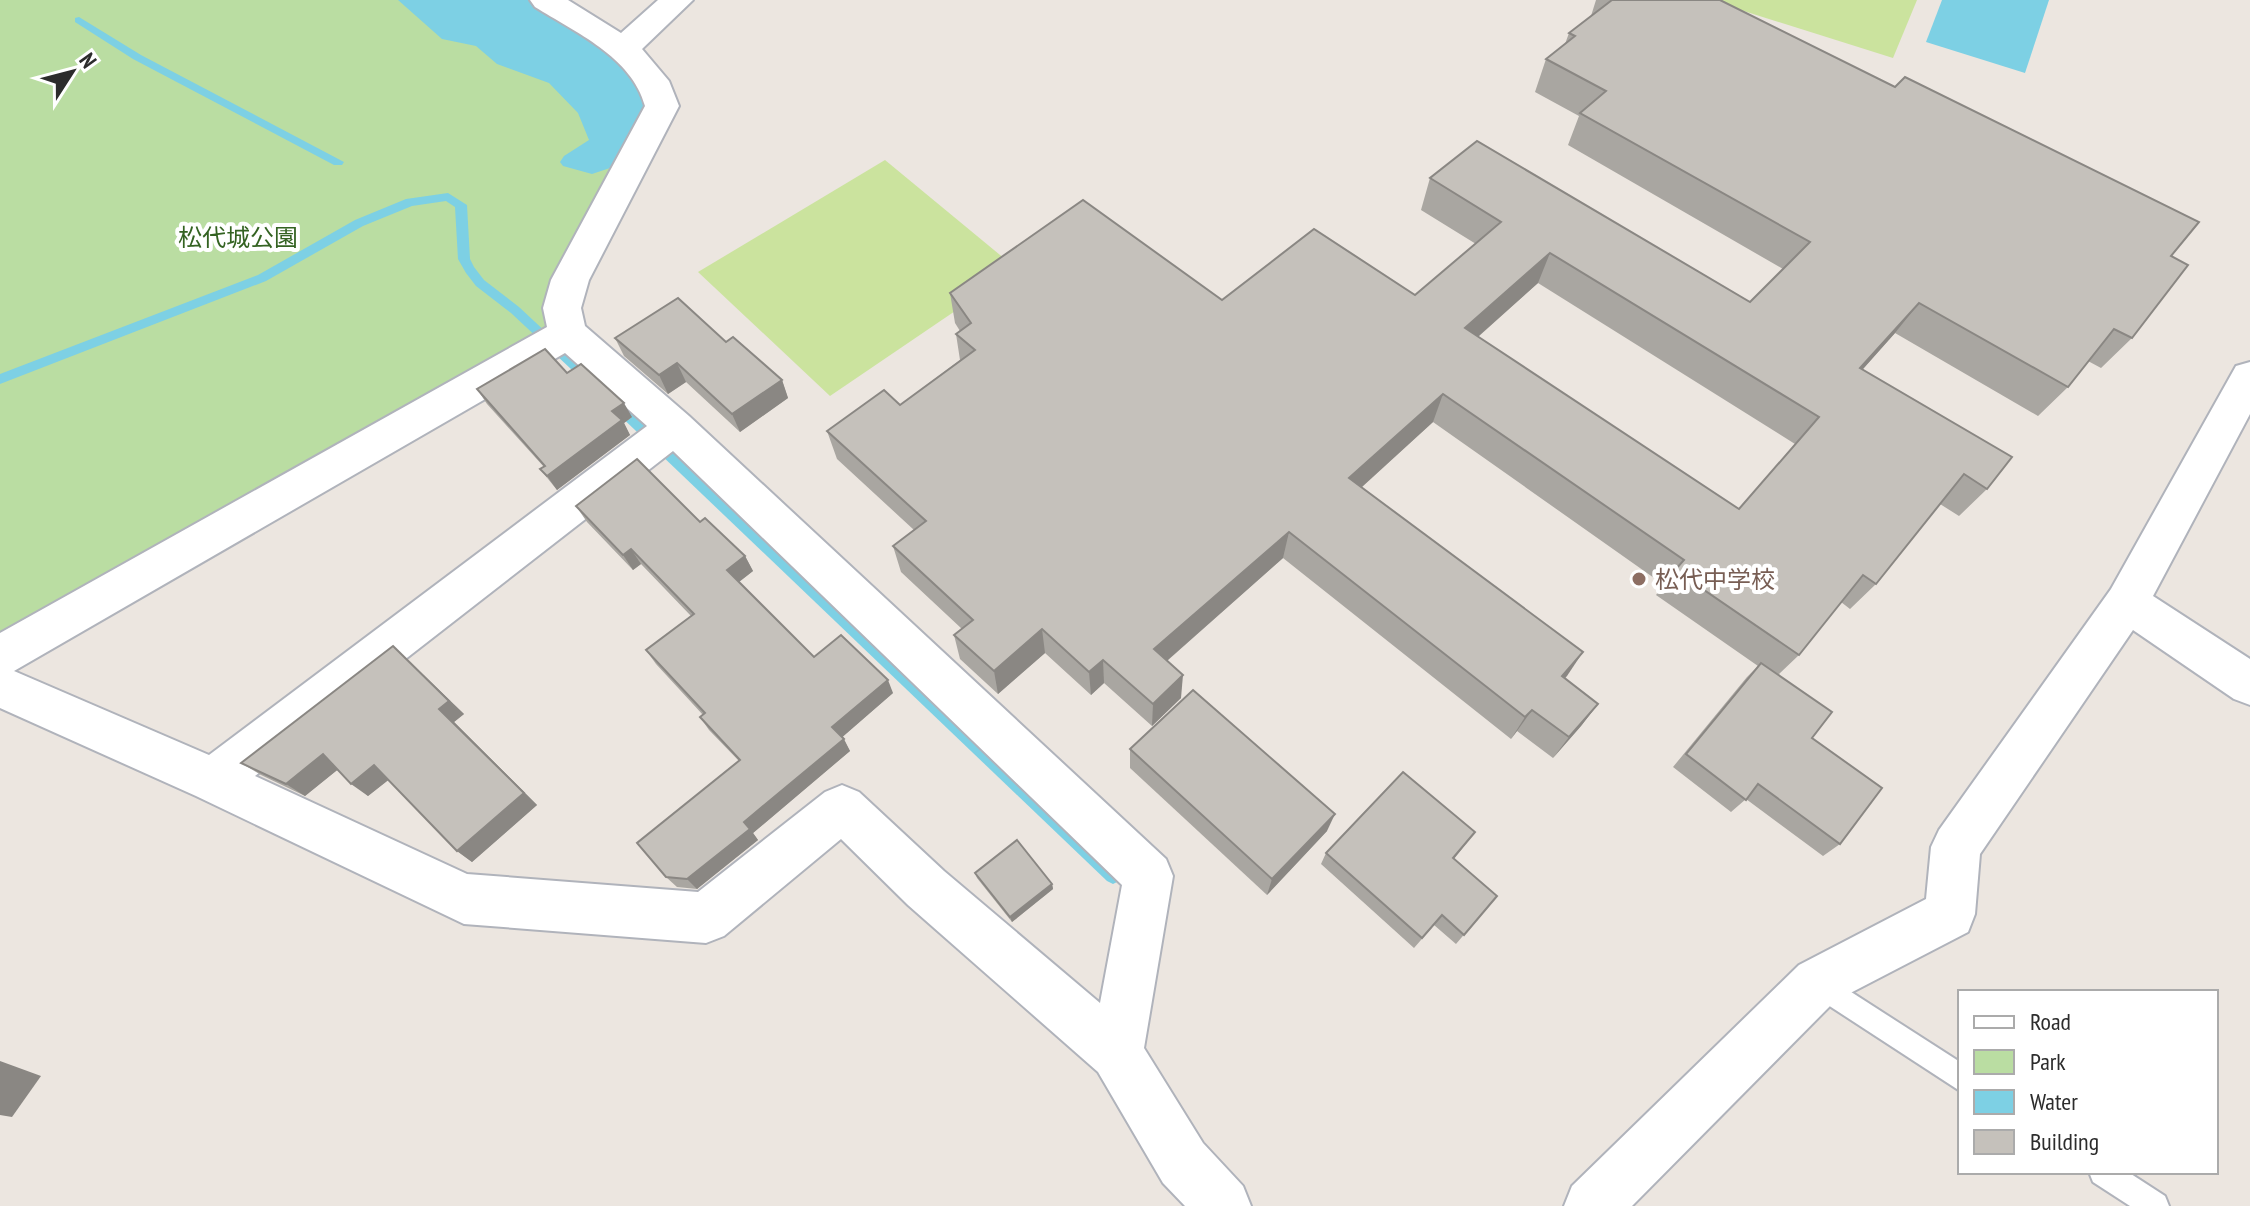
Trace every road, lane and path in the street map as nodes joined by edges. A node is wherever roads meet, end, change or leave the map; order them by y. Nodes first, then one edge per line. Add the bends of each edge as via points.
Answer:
1 (546, 0) edge
2 (677, 0) edge
3 (622, 49) junction
4 (568, 333) junction
5 (2250, 377) edge
6 (674, 428) junction
7 (2127, 602) junction
8 (0, 656) edge
9 (2250, 684) edge
10 (0, 686) edge
11 (213, 780) junction
12 (1817, 983) junction
13 (1117, 1053) junction
14 (1958, 1077) edge
15 (2106, 1174) edge
16 (1223, 1206) edge
17 (1592, 1206) edge
18 (2155, 1206) edge

1 - 3 street
2 - 3 street
3 - 4 street via 661,90 662,106 570,280 562,308
4 - 6 street
4 - 8 street
5 - 7 street
6 - 11 street
6 - 13 street via 1148,876
7 - 9 street
7 - 12 street via 1956,847 1950,914
10 - 11 street
11 - 13 street via 464,899 706,918 842,808
12 - 14 lane
12 - 17 street
13 - 16 street via 1183,1163
15 - 18 lane

